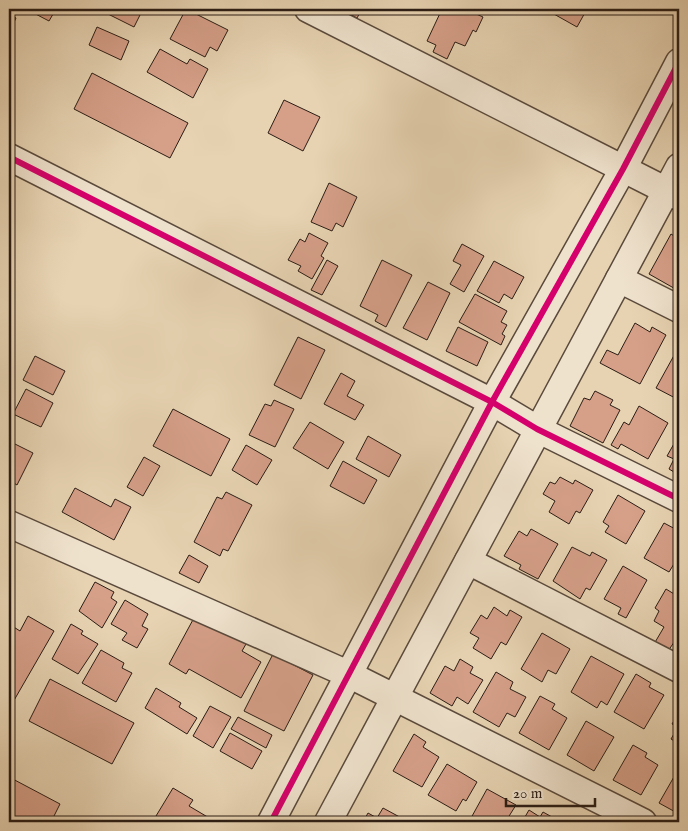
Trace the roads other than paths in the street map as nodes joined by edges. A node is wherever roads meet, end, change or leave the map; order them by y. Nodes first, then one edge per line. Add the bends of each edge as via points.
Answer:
1 (308, 9) edge
2 (679, 62) edge
3 (9, 157) edge
4 (679, 167) edge
5 (624, 169) junction
6 (673, 193) edge
7 (619, 279) junction
8 (679, 309) edge
9 (492, 402) junction
10 (538, 429) junction
11 (679, 499) edge
12 (9, 524) edge
13 (468, 561) junction
14 (679, 669) edge
15 (348, 674) junction
16 (395, 698) junction
17 (271, 822) edge
18 (328, 822) edge
19 (643, 822) edge

1 - 5 street
2 - 5 street
3 - 9 street
4 - 6 street
5 - 6 street
5 - 9 street
6 - 7 street
7 - 8 street
7 - 10 street
9 - 10 street
9 - 15 street
10 - 11 street
10 - 13 street
12 - 15 street
13 - 14 street
13 - 16 street
15 - 16 street
15 - 17 street
16 - 18 street
16 - 19 street

